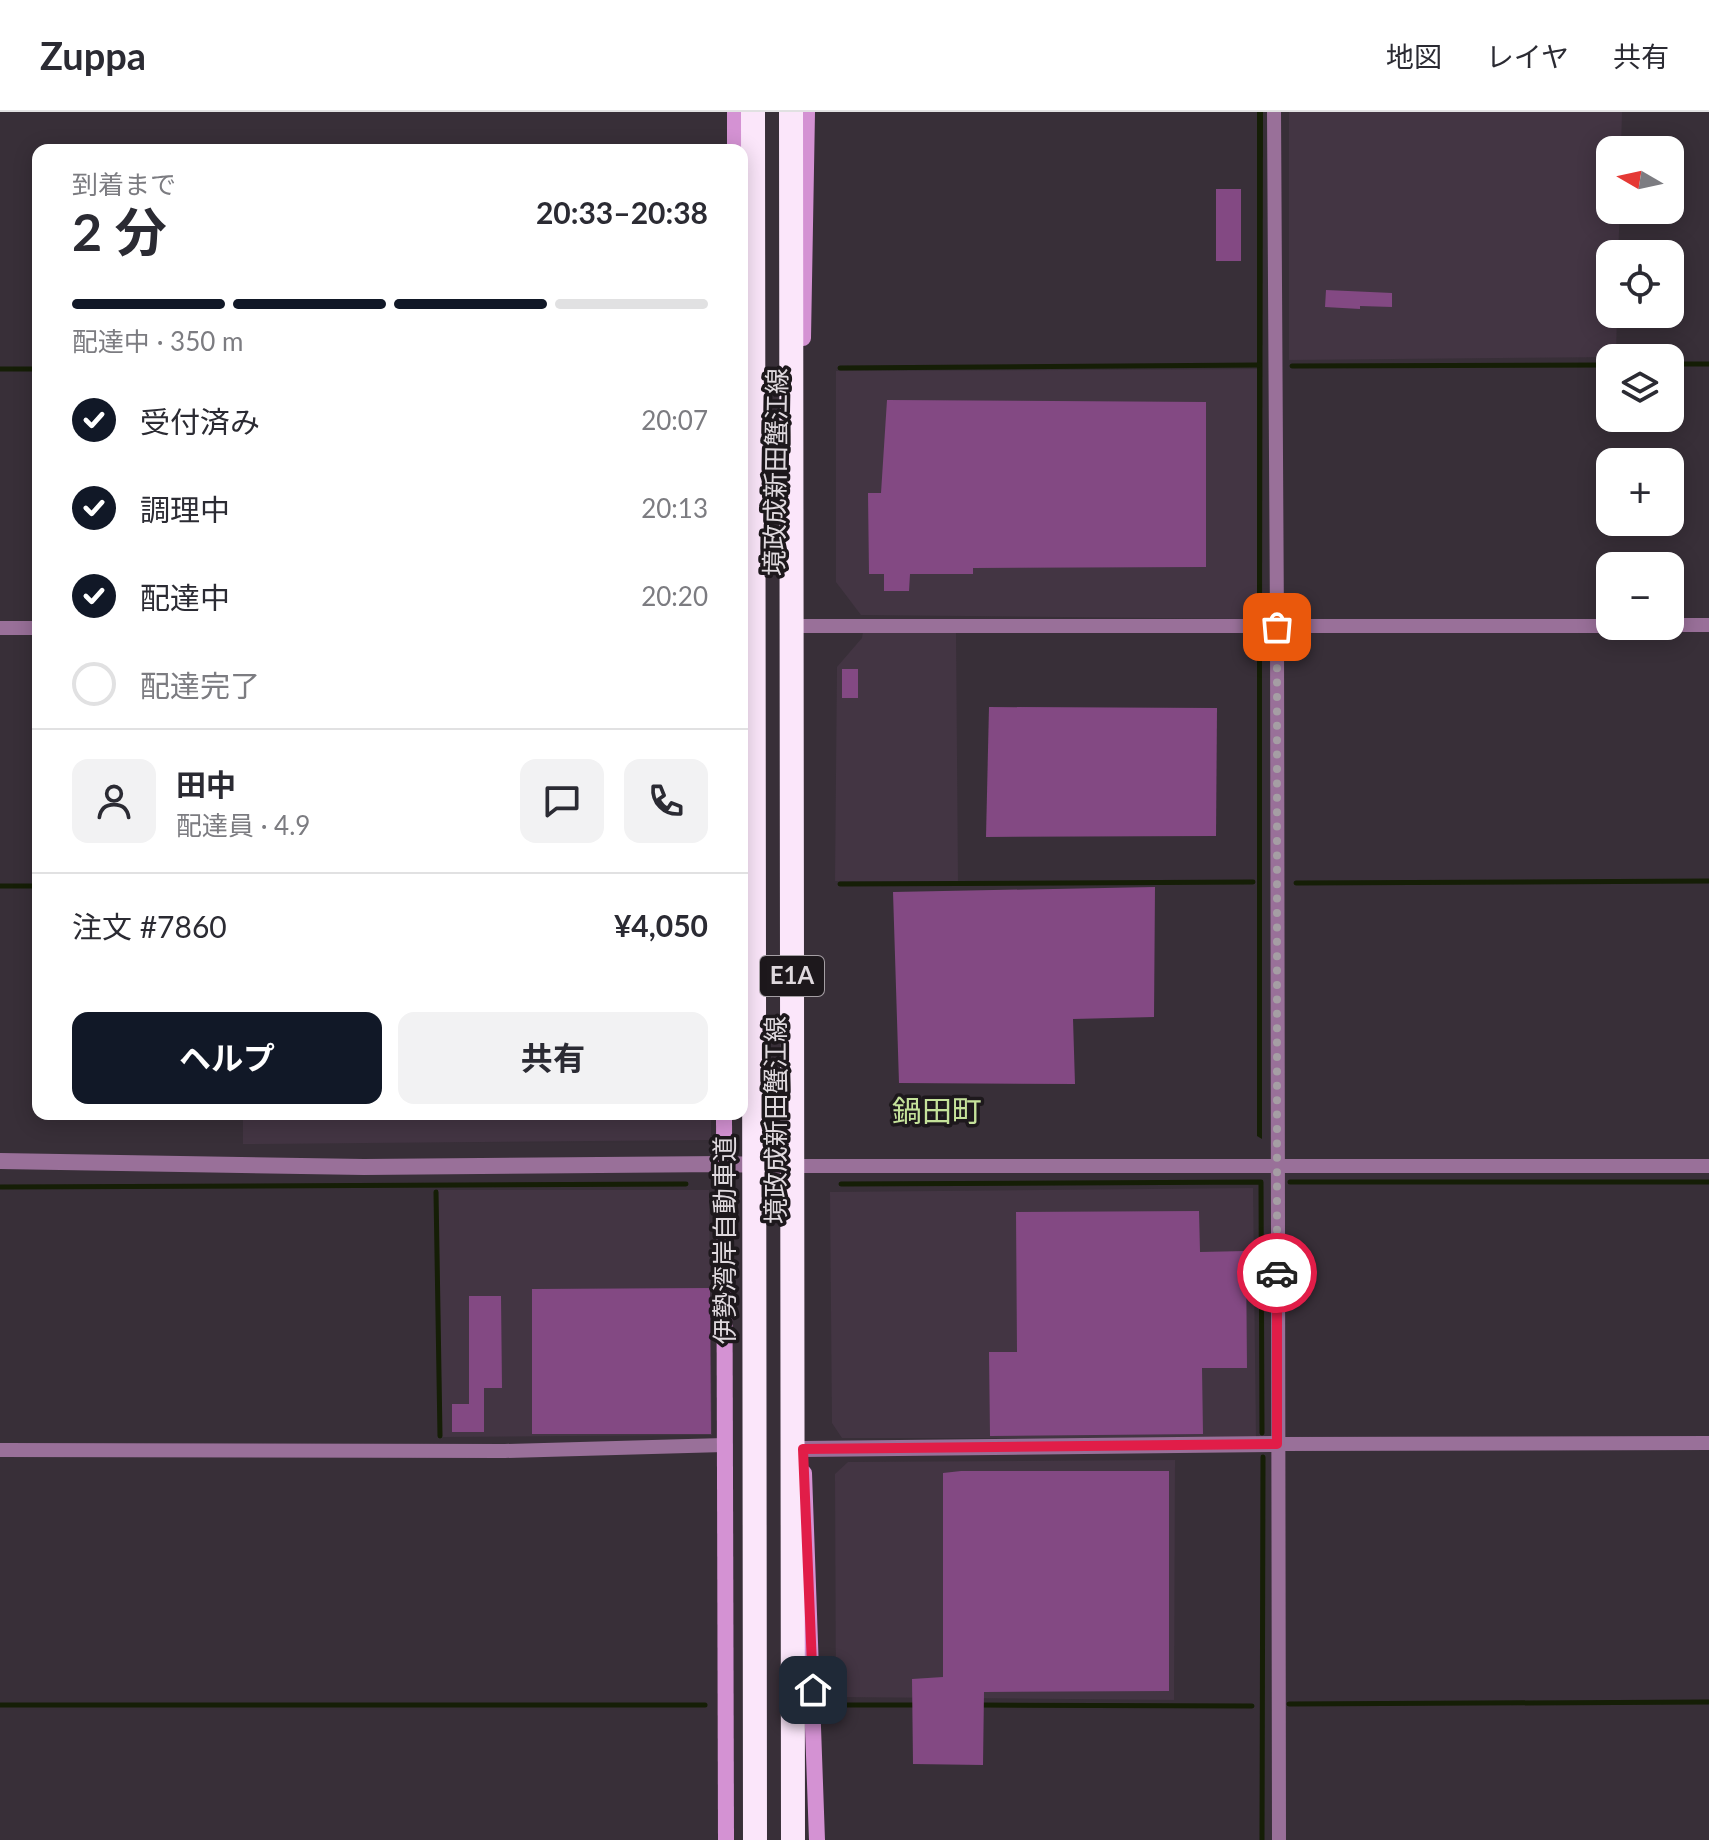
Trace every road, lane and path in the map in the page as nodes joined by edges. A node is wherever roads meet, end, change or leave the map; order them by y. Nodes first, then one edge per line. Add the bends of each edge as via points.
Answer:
1 (735, 112) edge
2 (753, 112) edge
3 (791, 112) edge
4 (807, 112) edge
5 (1274, 112) edge
6 (735, 144) edge
7 (1684, 625) edge
8 (1709, 625) edge
9 (798, 626) junction
10 (1596, 626) edge
11 (1277, 627) junction
12 (0, 628) edge
13 (32, 628) edge
14 (724, 1120) edge
15 (0, 1161) edge
16 (722, 1164) junction
17 (800, 1166) junction
18 (1709, 1166) edge
19 (1277, 1167) junction
20 (1709, 1443) edge
21 (1277, 1444) junction
22 (724, 1445) junction
23 (803, 1449) junction
24 (0, 1450) edge
25 (726, 1840) edge
26 (755, 1840) edge
27 (793, 1840) edge
28 (817, 1840) edge
29 (1279, 1840) edge

1 - 6 main road
2 - 26 highway, 伊勢湾岸自動車道 / E1A, bridge
3 - 27 highway, E1A, bridge
4 - 9 main road, 境政成新田蟹江線
5 - 11 street
7 - 8 street
9 - 11 street
9 - 17 main road, 境政成新田蟹江線
10 - 11 street
11 - 19 street
12 - 13 street
14 - 16 main road, 境政成新田蟹江線
15 - 16 street via 364,1167
16 - 17 street
16 - 22 main road, 境政成新田蟹江線
17 - 19 street
17 - 23 main road, 境政成新田蟹江線
18 - 19 street
19 - 21 street
20 - 21 street
21 - 23 street
21 - 29 street
22 - 24 street via 505,1451
22 - 25 main road, 境政成新田蟹江線
23 - 28 main road, 境政成新田蟹江線

